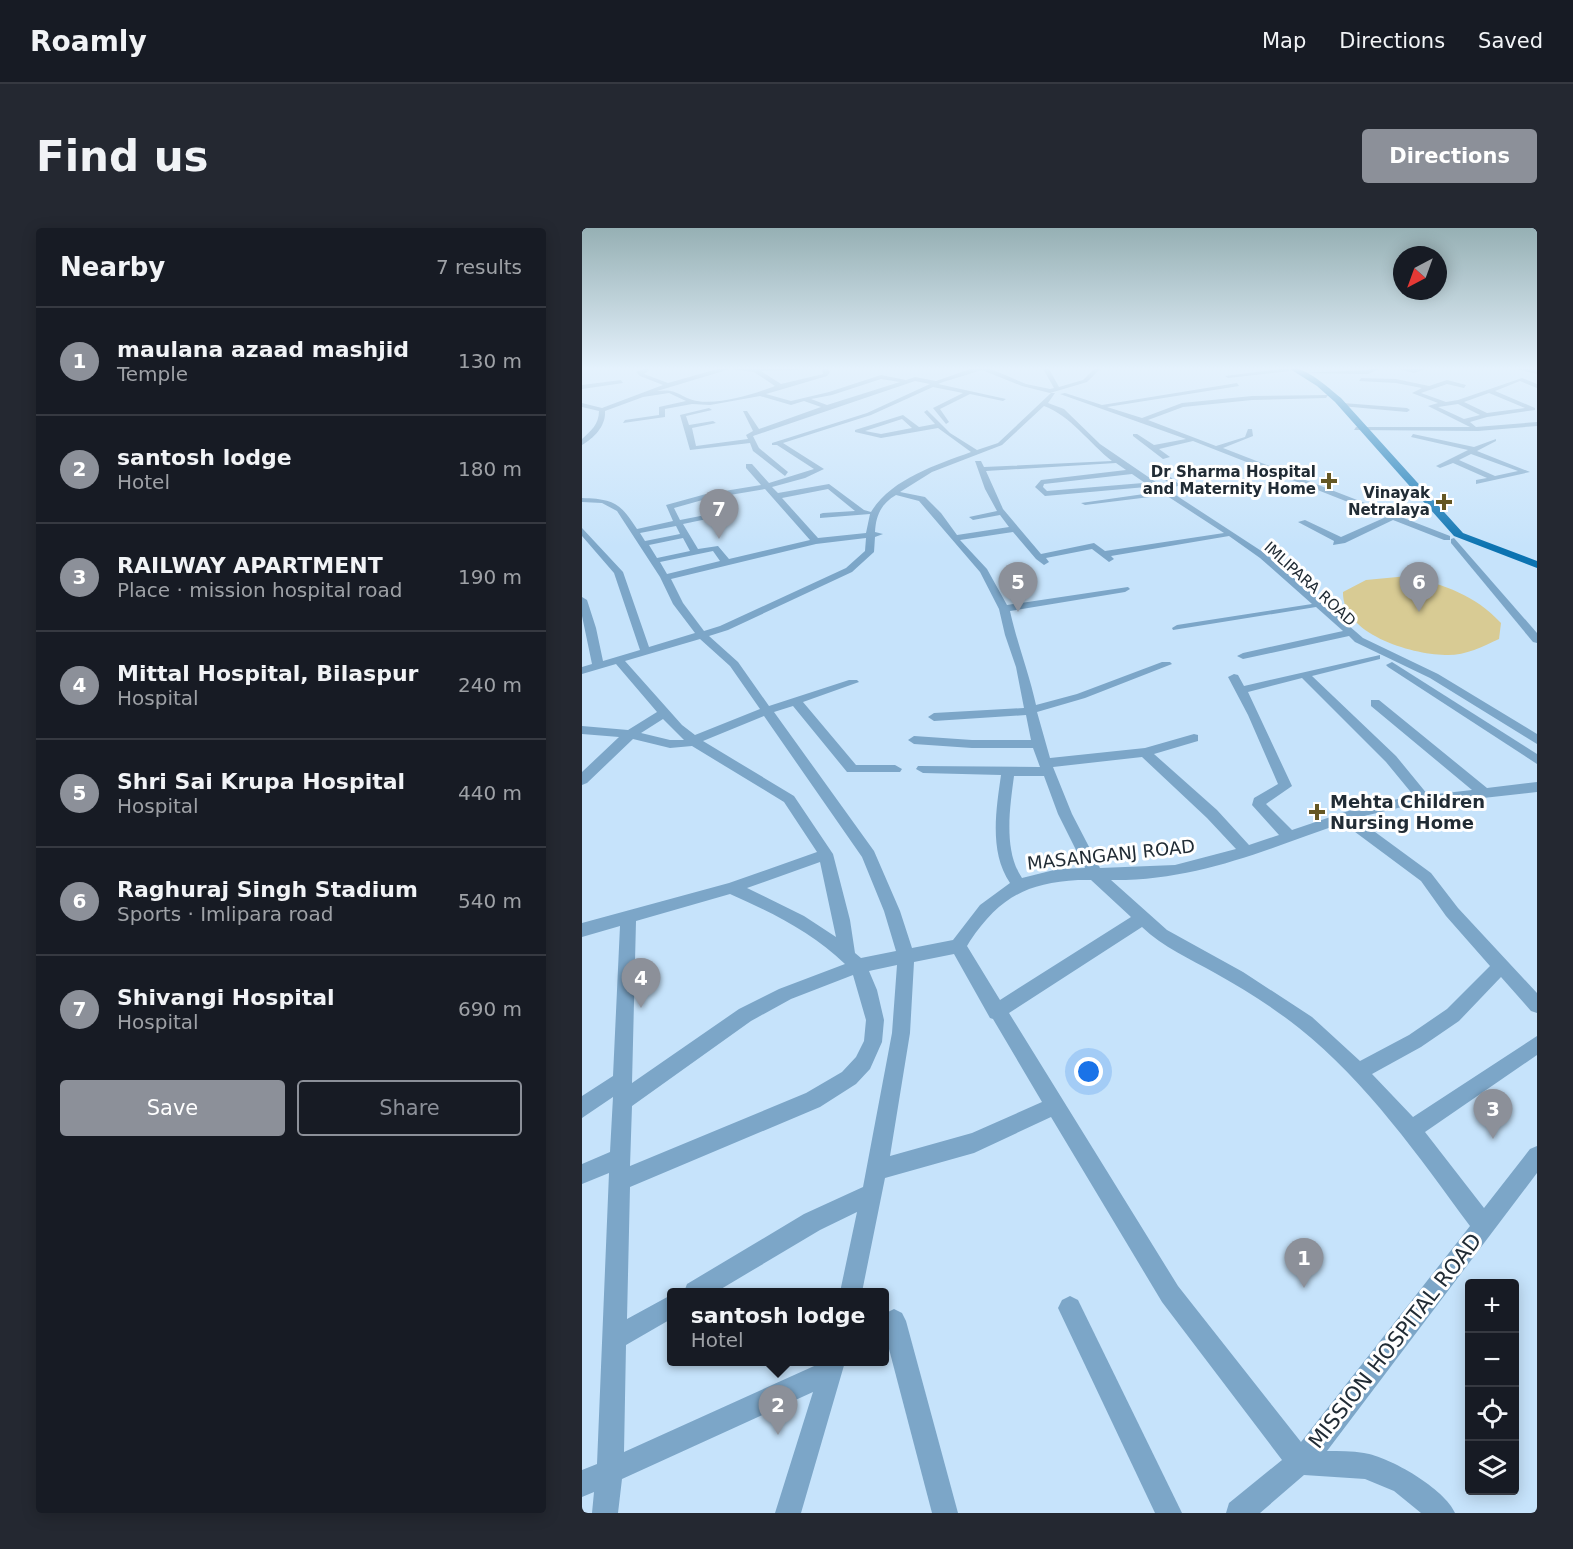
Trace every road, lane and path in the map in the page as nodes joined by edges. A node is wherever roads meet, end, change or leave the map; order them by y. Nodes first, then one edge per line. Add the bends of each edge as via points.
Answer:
1 (597, 427) edge
2 (688, 427) edge
3 (755, 427) edge
4 (770, 427) edge
5 (826, 427) edge
6 (870, 427) edge
7 (888, 427) edge
8 (915, 427) edge
9 (935, 427) edge
10 (939, 427) edge
11 (1024, 427) edge
12 (1072, 427) edge
13 (1077, 427) edge
14 (1163, 427) edge
15 (1165, 427) edge
16 (1358, 427) edge
17 (1359, 427) edge
18 (1473, 427) edge
19 (1508, 427) edge
20 (1516, 427) edge
21 (1478, 429) junction
22 (1250, 430) dead end
23 (901, 431) dead end
24 (920, 431) junction
25 (1362, 431) junction
26 (757, 432) junction
27 (1408, 432) junction
28 (1135, 435) dead end
29 (1195, 440) junction
30 (1494, 440) dead end
31 (751, 441) junction
32 (582, 443) edge
33 (778, 443) junction
34 (1219, 447) junction
35 (1152, 448) junction
36 (756, 449) junction
37 (1472, 450) junction
38 (976, 455) junction
39 (1166, 457) dead end
40 (1453, 460) junction
41 (1112, 463) junction
42 (749, 466) dead end
43 (1440, 466) dead end
44 (1153, 467) dead end
45 (982, 469) junction
46 (1129, 473) junction
47 (785, 474) dead end
48 (809, 474) junction
49 (1495, 479) junction
50 (1479, 482) dead end
51 (1143, 485) junction
52 (769, 486) junction
53 (819, 486) junction
54 (1159, 492) junction
55 (899, 494) junction
56 (777, 496) junction
57 (582, 500) edge
58 (1085, 503) dead end
59 (860, 512) junction
60 (1003, 512) junction
61 (723, 513) dead end
62 (873, 513) junction
63 (823, 516) dead end
64 (1395, 516) junction
65 (973, 517) dead end
66 (679, 522) junction
67 (1302, 522) dead end
68 (582, 531) edge
69 (639, 531) dead end
70 (1019, 533) junction
71 (876, 534) junction
72 (686, 535) junction
73 (1226, 536) junction
74 (1455, 537) junction
75 (816, 541) junction
76 (647, 543) dead end
77 (958, 543) junction
78 (695, 552) junction
79 (658, 560) dead end
80 (726, 562) junction
81 (1537, 567) edge
82 (665, 577) junction
83 (1125, 589) dead end
84 (582, 600) edge
85 (1311, 607) junction
86 (1004, 609) junction
87 (1537, 627) edge
88 (1177, 628) dead end
89 (1346, 635) junction
90 (705, 638) junction
91 (1537, 640) edge
92 (646, 653) junction
93 (1243, 656) dead end
94 (1376, 657) junction
95 (622, 664) junction
96 (1166, 664) dead end
97 (601, 667) junction
98 (582, 671) edge
99 (1305, 675) junction
100 (1234, 677) dead end
101 (853, 682) dead end
102 (1241, 690) junction
103 (795, 700) junction
104 (1375, 703) dead end
105 (766, 711) junction
106 (1029, 711) junction
107 (664, 712) junction
108 (934, 717) dead end
109 (582, 730) edge
110 (630, 735) junction
111 (1194, 738) dead end
112 (914, 740) dead end
113 (1537, 740) edge
114 (695, 742) junction
115 (1038, 744) junction
116 (1145, 752) junction
117 (1537, 760) edge
118 (1047, 767) junction
119 (895, 768) dead end
120 (923, 769) dead end
121 (1008, 771) junction
122 (582, 780) edge
123 (1537, 788) edge
124 (1484, 793) junction
125 (1424, 799) junction
126 (1345, 817) junction
127 (1289, 836) junction
128 (1246, 851) junction
129 (826, 854) junction
130 (1096, 875) junction
131 (1018, 885) junction
132 (731, 888) junction
133 (628, 917) junction
134 (1141, 919) junction
135 (582, 930) edge
136 (957, 946) junction
137 (906, 957) junction
138 (852, 960) junction
139 (1502, 965) junction
140 (1536, 1003) edge
141 (996, 1012) junction
142 (1537, 1044) edge
143 (1358, 1072) junction
144 (624, 1090) junction
145 (1054, 1106) junction
146 (582, 1108) edge
147 (1411, 1130) junction
148 (1537, 1156) edge
149 (622, 1157) junction
150 (877, 1170) junction
151 (582, 1174) edge
152 (621, 1180) junction
153 (872, 1194) junction
154 (1484, 1226) junction
155 (703, 1288) edge
156 (852, 1288) edge
157 (1070, 1308) dead end
158 (667, 1310) edge
159 (894, 1321) dead end
160 (615, 1338) junction
161 (833, 1366) edge
162 (1300, 1462) junction
163 (610, 1470) junction
164 (582, 1484) edge
165 (605, 1513) edge
166 (789, 1513) edge
167 (945, 1513) edge
168 (1169, 1513) edge
169 (1239, 1513) edge
170 (1442, 1513) edge

1 - 32 street
2 - 31 street via 693,448
3 - 26 street
4 - 26 street
5 - 33 street
6 - 24 street via 857,431 874,436
7 - 23 street
8 - 24 street
9 - 24 street
10 - 38 street
11 - 38 street via 1008,445
12 - 41 street, IMLIPARA ROAD
13 - 46 street, IMLIPARA ROAD
14 - 29 street
15 - 34 street
16 - 25 main road
17 - 25 main road
18 - 21 street
19 - 21 street
20 - 27 street
21 - 25 street
22 - 34 street via 1247,438
25 - 27 street
25 - 74 main road
26 - 31 street via 749,435
27 - 37 street
28 - 35 street
29 - 35 street
29 - 64 street
30 - 37 street
31 - 36 street
33 - 36 street
33 - 48 street via 820,468
34 - 74 street
35 - 39 street
36 - 47 street
37 - 40 street
37 - 49 street via 1526,473
38 - 45 street
38 - 55 street via 935,471
38 - 62 street via 916,477 887,495
40 - 43 street
40 - 49 street
41 - 45 street
41 - 46 street, IMLIPARA ROAD
42 - 52 street
44 - 54 street via 1176,484
45 - 60 street via 988,489
46 - 51 street, IMLIPARA ROAD
46 - 51 street via 1041,482 1039,487 1045,494
46 - 54 street, IMLIPARA ROAD
48 - 52 street
48 - 53 street
49 - 50 street
51 - 54 street, IMLIPARA ROAD
52 - 56 street
52 - 66 street via 669,507
53 - 56 street
53 - 59 street via 835,489
54 - 58 street
54 - 73 street, IMLIPARA ROAD
54 - 89 street, IMLIPARA ROAD via 1216,523 1263,556
55 - 71 street via 881,512
55 - 77 street via 925,501
56 - 75 street
57 - 82 street via 604,501 617,507
59 - 62 street
59 - 63 street
60 - 65 street
60 - 70 street
61 - 66 street
62 - 71 street
64 - 67 street via 1339,542
64 - 74 street
66 - 69 street
66 - 72 street
68 - 92 street via 618,572
70 - 73 street via 1042,559 1094,546 1106,557
70 - 77 street
71 - 75 street
71 - 90 street via 875,551 869,562 832,584
72 - 76 street
72 - 78 street
73 - 85 street, IMLIPARA ROAD via 1267,566
74 - 81 main road
74 - 87 street
74 - 91 street
75 - 80 street
77 - 86 street via 984,571
78 - 79 street
78 - 80 street via 717,549
80 - 82 street
82 - 90 street via 678,604
83 - 86 street
84 - 97 street
85 - 88 street
85 - 89 street, IMLIPARA ROAD
86 - 106 street via 1022,667
89 - 93 street
89 - 94 street, IMLIPARA ROAD
89 - 113 street, IMLIPARA ROAD via 1434,676
90 - 92 street
90 - 95 street
90 - 105 street via 734,664
92 - 97 street
94 - 99 street
94 - 117 street, IMLIPARA ROAD via 1424,684
95 - 97 street
95 - 107 street
96 - 106 street
97 - 98 street
99 - 102 street
99 - 125 street via 1391,759
100 - 102 street
101 - 103 street
102 - 127 street via 1285,786 1258,803
103 - 105 street
103 - 119 street via 852,769
104 - 124 street
105 - 114 street
105 - 137 street via 869,855
106 - 108 street
106 - 115 street
107 - 110 street
107 - 114 street
109 - 110 street
110 - 114 street via 670,744
110 - 122 street
111 - 116 street
112 - 115 street
114 - 129 street via 789,799
115 - 118 street
116 - 118 street
116 - 128 street
118 - 121 street
118 - 130 street via 1065,814
120 - 121 street
121 - 131 street via 1003,815 1009,874
123 - 124 street, MASANGANJ ROAD
124 - 125 street, MASANGANJ ROAD
125 - 126 street, MASANGANJ ROAD
126 - 127 street, MASANGANJ ROAD
126 - 139 street via 1426,877 1452,912
127 - 128 street, MASANGANJ ROAD
128 - 130 street, MASANGANJ ROAD via 1168,873
129 - 132 street
129 - 138 street
130 - 131 street, MASANGANJ ROAD via 1041,878
130 - 134 street
131 - 136 street, MASANGANJ ROAD via 971,924
132 - 133 street
132 - 138 street via 788,915
133 - 135 street
133 - 144 street
134 - 141 street
134 - 143 street via 1183,948 1288,1008
136 - 137 street
136 - 141 street
137 - 138 street
137 - 150 street via 901,1033
138 - 144 street via 746,1015
138 - 152 street via 868,990 875,1020 873,1042 863,1063 849,1078 813,1100
139 - 140 street
139 - 143 street via 1453,1015
141 - 145 street
142 - 147 street
143 - 147 street
144 - 146 street via 602,1092
144 - 149 street
145 - 150 street via 974,1143
145 - 162 street via 1170,1294
147 - 154 street
148 - 154 street, MISSION HOSPITAL ROAD
149 - 151 street
149 - 152 street
150 - 153 street
152 - 160 street
153 - 155 street via 813,1222
153 - 156 street
154 - 162 street, MISSION HOSPITAL ROAD
157 - 168 street
158 - 160 street
159 - 167 street
160 - 163 street
161 - 163 street
161 - 166 street
162 - 169 street, MISSION HOSPITAL ROAD
162 - 170 street via 1366,1466 1403,1482
163 - 164 street
163 - 165 street

